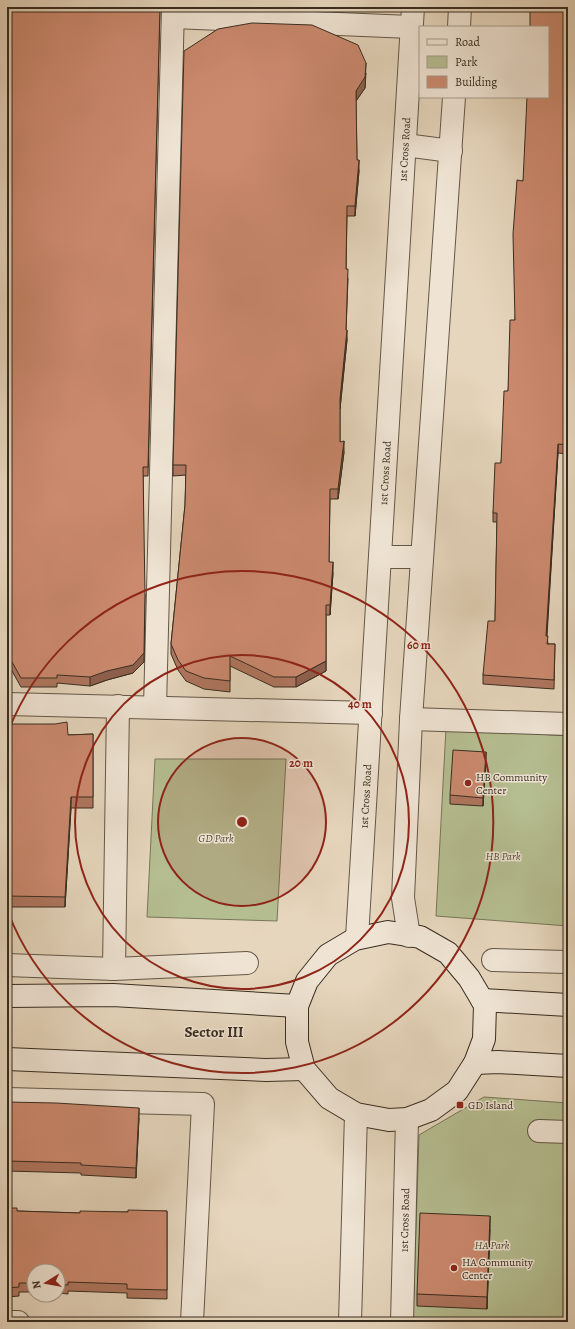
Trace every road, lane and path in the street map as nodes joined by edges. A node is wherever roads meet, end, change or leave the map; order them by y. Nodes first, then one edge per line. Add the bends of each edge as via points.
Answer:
1 (460, 7) edge
2 (173, 12) edge
3 (412, 17) edge
4 (459, 26) edge
5 (454, 98) edge
6 (405, 145) junction
7 (451, 151) junction
8 (380, 557) junction
9 (422, 557) junction
10 (7, 704) edge
11 (118, 706) junction
12 (154, 707) junction
13 (371, 713) junction
14 (410, 719) junction
15 (568, 724) edge
16 (409, 936) junction
17 (357, 938) junction
18 (493, 960) dead end
19 (568, 962) edge
20 (247, 963) dead end
21 (7, 965) edge
22 (114, 970) junction
23 (7, 996) edge
24 (482, 1000) junction
25 (568, 1005) edge
26 (297, 1006) junction
27 (7, 1059) edge
28 (475, 1063) junction
29 (568, 1066) edge
30 (304, 1070) junction
31 (7, 1099) edge
32 (356, 1114) junction
33 (407, 1119) junction
34 (539, 1131) dead end
35 (568, 1132) edge
36 (7, 1322) edge
37 (18, 1322) edge
38 (192, 1322) edge
39 (350, 1322) edge
40 (402, 1322) edge

1 - 4 street
2 - 3 street
2 - 12 street
3 - 6 street, 1st Cross Road
5 - 7 street
6 - 7 street
6 - 8 street, 1st Cross Road
7 - 9 street
8 - 9 street
8 - 13 street, 1st Cross Road
9 - 14 street
10 - 11 street
11 - 12 street
11 - 22 street
12 - 13 street
13 - 17 street, 1st Cross Road
14 - 15 street
14 - 16 street via 403,898
16 - 17 street via 388,932
16 - 24 street via 420,938 448,954 470,978
17 - 26 street via 328,955 307,981
18 - 19 street
20 - 22 street
21 - 22 street
23 - 26 street via 113,995
24 - 25 street
24 - 28 street via 485,1005 484,1039
26 - 30 street via 297,1042
27 - 30 street
28 - 29 street
28 - 33 street via 457,1090 431,1110
30 - 32 street via 329,1098
31 - 38 street via 203,1104
32 - 33 street via 389,1120
32 - 39 street
33 - 40 street, 1st Cross Road
34 - 35 street
36 - 37 street

